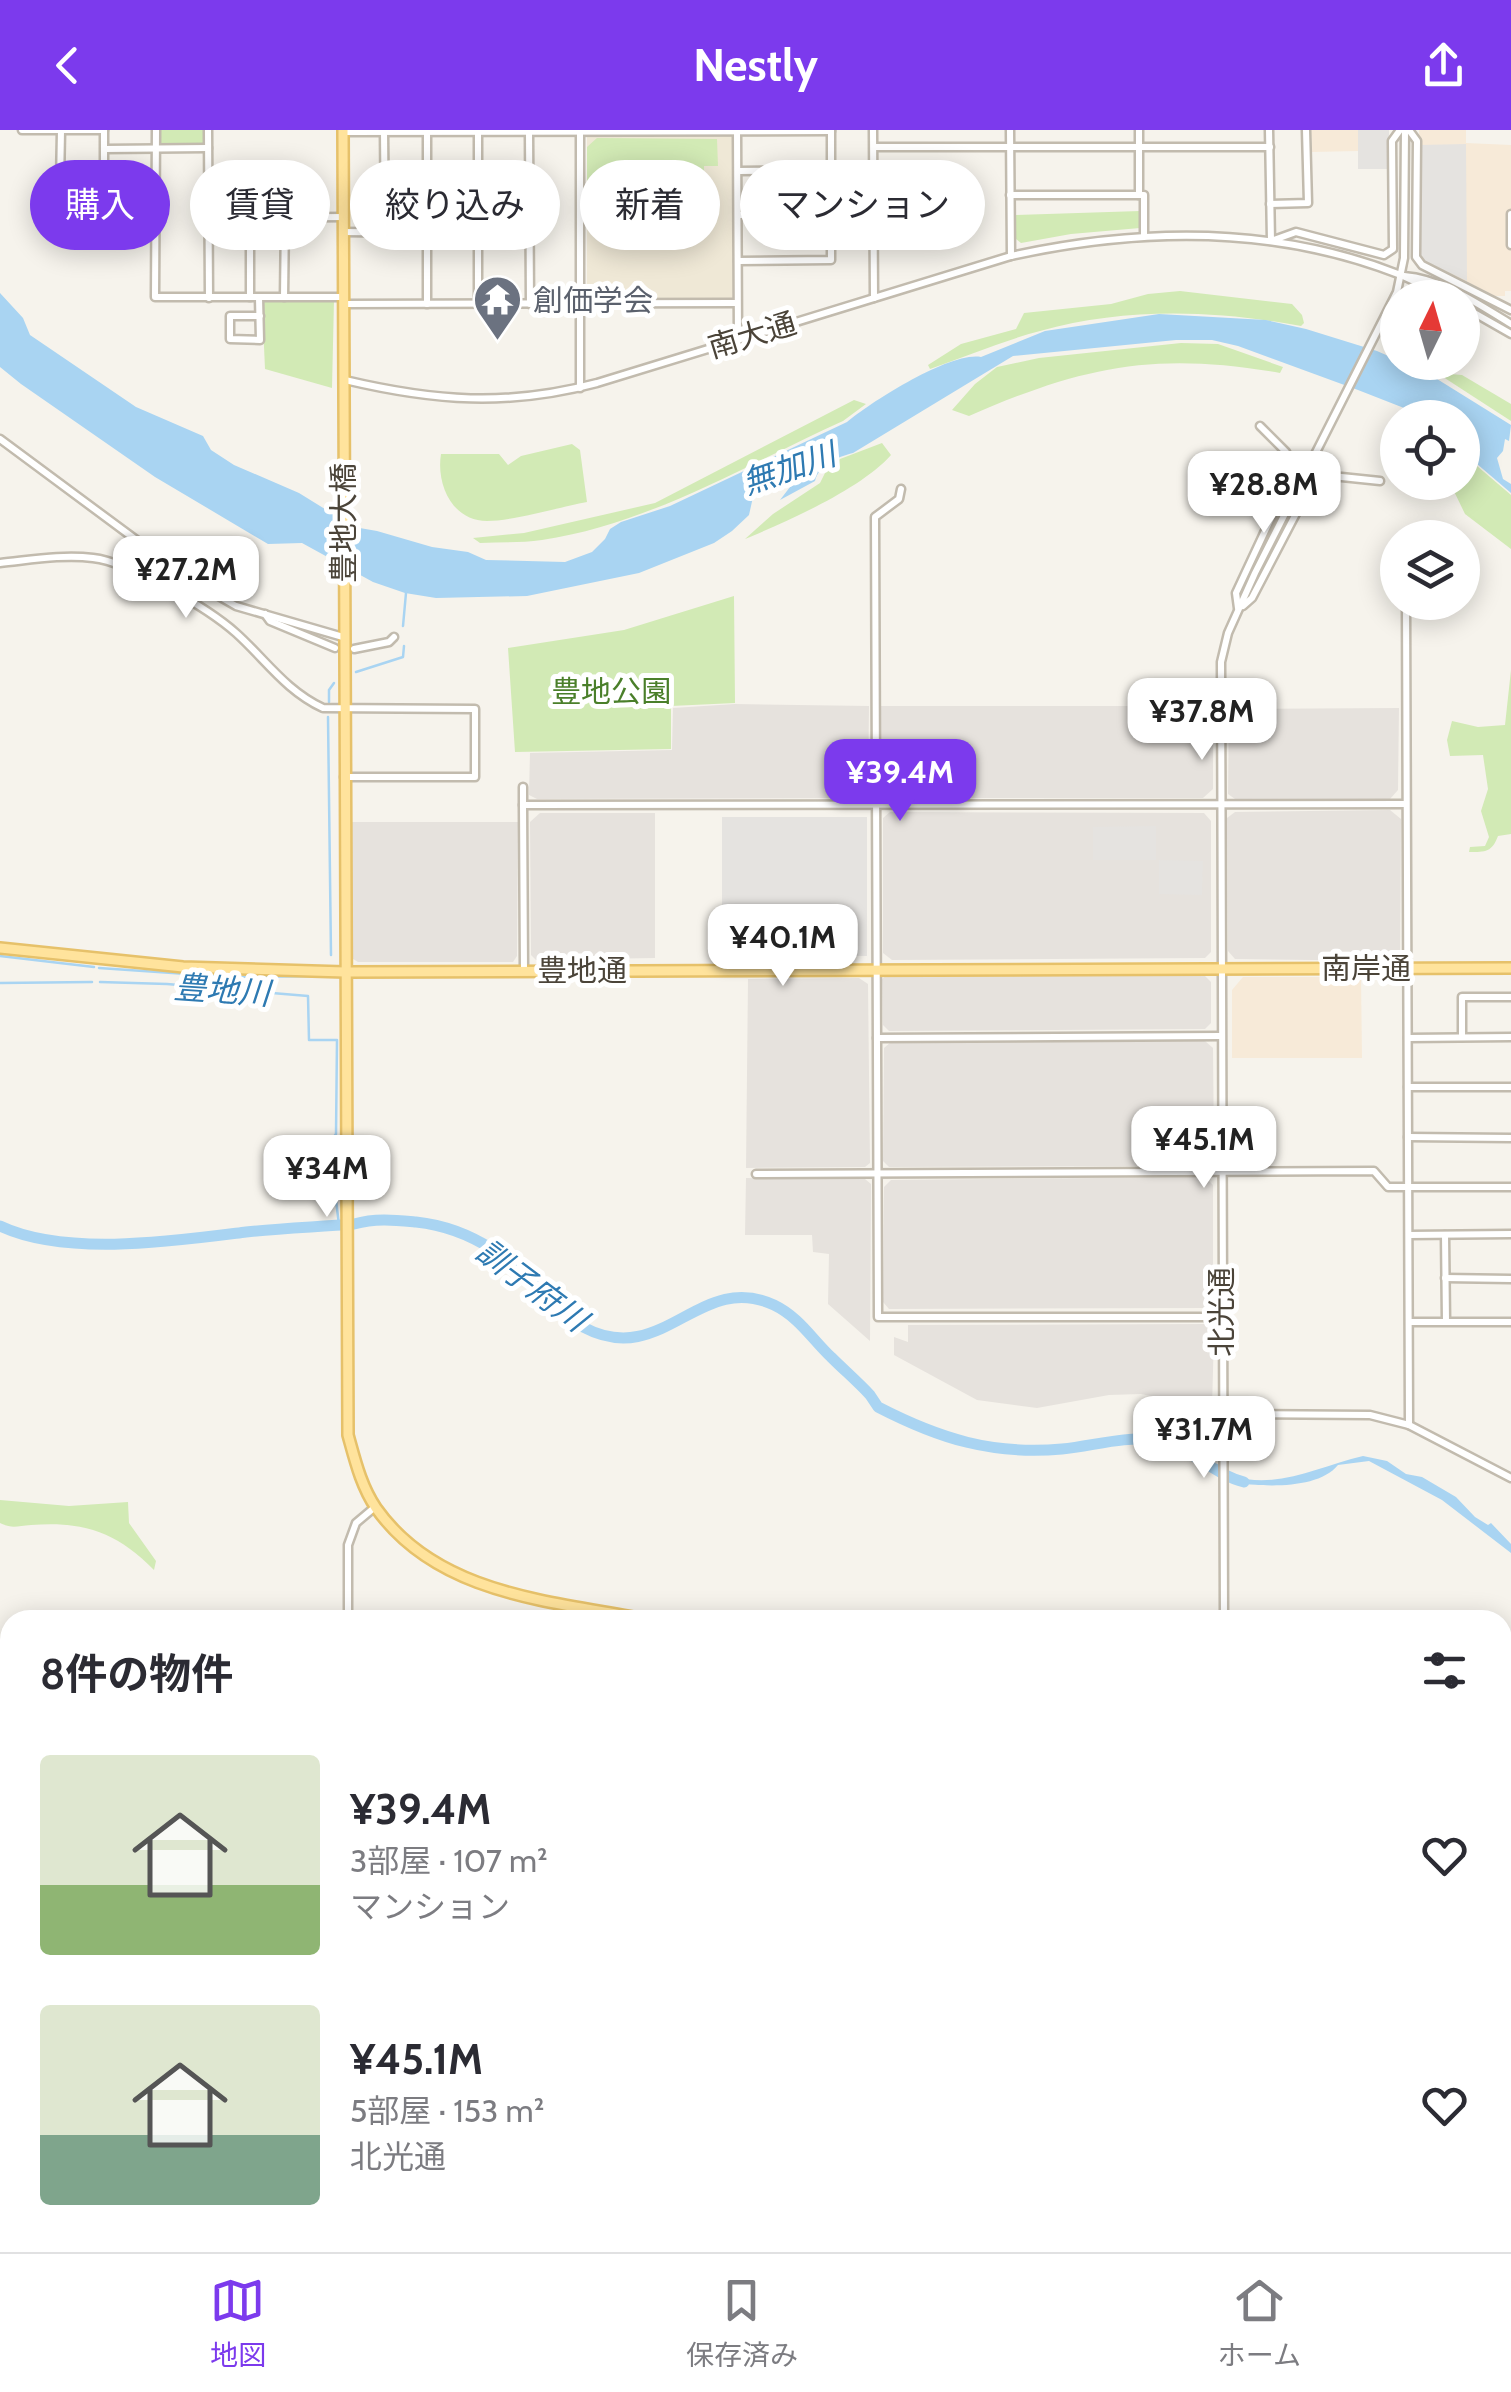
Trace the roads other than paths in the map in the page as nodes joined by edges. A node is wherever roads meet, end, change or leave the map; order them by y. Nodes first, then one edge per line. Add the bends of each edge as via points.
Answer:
1 (22, 130) edge
2 (104, 130) edge
3 (156, 130) edge
4 (208, 130) edge
5 (831, 130) edge
6 (874, 130) edge
7 (1010, 130) edge
8 (1139, 130) edge
9 (1270, 130) edge
10 (1306, 130) edge
11 (1405, 130) edge
12 (61, 131) edge
13 (343, 131) edge
14 (478, 131) edge
15 (580, 131) edge
16 (737, 131) edge
17 (384, 132) edge
18 (427, 132) junction
19 (529, 132) edge
20 (874, 147) junction
21 (1139, 147) junction
22 (1270, 147) junction
23 (208, 148) junction
24 (1010, 148) junction
25 (105, 149) junction
26 (156, 149) junction
27 (208, 160) edge
28 (384, 160) edge
29 (427, 160) edge
30 (831, 160) edge
31 (874, 160) edge
32 (738, 171) joint
33 (1010, 195) junction
34 (1139, 195) junction
35 (1270, 204) junction
36 (1511, 214) edge
37 (738, 216) joint
38 (330, 217) edge
39 (344, 217) junction
40 (1511, 228) edge
41 (344, 232) junction
42 (350, 232) edge
43 (1144, 236) junction
44 (1270, 241) junction
45 (1511, 246) edge
46 (209, 250) edge
47 (250, 250) edge
48 (285, 250) edge
49 (427, 250) edge
50 (831, 250) edge
51 (874, 250) edge
52 (1010, 256) junction
53 (738, 261) junction
54 (1403, 276) junction
55 (1411, 280) edge
56 (209, 298) junction
57 (250, 298) junction
58 (260, 298) junction
59 (284, 298) junction
60 (874, 298) junction
61 (344, 301) junction
62 (738, 303) junction
63 (426, 304) junction
64 (478, 304) junction
65 (530, 304) junction
66 (580, 304) junction
67 (1511, 310) edge
68 (260, 316) junction
69 (1480, 316) edge
70 (1511, 324) edge
71 (1511, 334) edge
72 (738, 339) junction
73 (344, 379) junction
74 (580, 388) junction
75 (1260, 426) dead end
76 (0, 438) edge
77 (1380, 481) dead end
78 (901, 489) dead end
79 (0, 562) edge
80 (177, 570) junction
81 (175, 595) junction
82 (1238, 610) junction
83 (264, 614) junction
84 (1406, 620) edge
85 (343, 633) junction
86 (394, 636) dead end
87 (336, 648) dead end
88 (354, 650) dead end
89 (344, 709) junction
90 (344, 777) junction
91 (523, 786) dead end
92 (1405, 804) junction
93 (1220, 805) junction
94 (523, 806) junction
95 (875, 806) junction
96 (0, 948) edge
97 (1221, 968) junction
98 (1406, 968) junction
99 (1511, 968) edge
100 (877, 969) junction
101 (524, 970) junction
102 (345, 972) junction
103 (1511, 996) edge
104 (1221, 1036) junction
105 (1462, 1037) junction
106 (1511, 1037) edge
107 (877, 1038) junction
108 (1408, 1038) junction
109 (1511, 1087) edge
110 (1408, 1088) junction
111 (1408, 1138) junction
112 (1511, 1138) edge
113 (1222, 1172) junction
114 (756, 1174) dead end
115 (876, 1176) junction
116 (1511, 1187) edge
117 (1408, 1188) junction
118 (1511, 1234) edge
119 (1409, 1235) junction
120 (1444, 1235) junction
121 (1445, 1278) junction
122 (1511, 1279) edge
123 (1220, 1317) junction
124 (1410, 1322) junction
125 (1446, 1322) junction
126 (1511, 1322) edge
127 (1222, 1414) junction
128 (1409, 1426) junction
129 (1511, 1478) edge
130 (375, 1506) junction
131 (348, 1610) edge
132 (602, 1610) edge
133 (1224, 1610) edge

1 - 12 street
2 - 12 street
2 - 25 street
3 - 26 street
4 - 23 street
5 - 16 street
5 - 30 street
6 - 20 street
7 - 24 street
8 - 21 street
9 - 22 street
10 - 35 street via 1308,203
11 - 44 street via 1392,142 1393,249 1384,255 1296,232
11 - 54 street
11 - 67 street via 1417,142 1416,257
12 - 25 street via 60,183 95,227 104,225
13 - 17 street
13 - 39 main road
14 - 18 street
14 - 19 street
14 - 64 street
15 - 16 street
15 - 19 street
15 - 66 street
16 - 32 street
17 - 18 street
17 - 28 street
18 - 29 street
19 - 65 street
20 - 24 street
20 - 31 street
21 - 22 street
21 - 24 street
21 - 34 street
22 - 35 street
23 - 26 street
23 - 27 street
24 - 33 street
25 - 26 street
26 - 56 street via 155,297
32 - 37 street
33 - 34 street
33 - 52 street
34 - 43 street
35 - 44 street
36 - 40 street
37 - 53 street
38 - 39 street
39 - 41 main road
40 - 45 street
41 - 42 street
41 - 61 main road
43 - 44 street, 南大通
43 - 52 street, 南大通
44 - 54 street, 南大通
46 - 56 street
47 - 57 street
48 - 59 street
49 - 63 street
50 - 53 street via 831,260
51 - 60 street
52 - 60 street, 南大通
53 - 62 street
54 - 55 street, 南大通
54 - 70 street, 南大通 via 1422,277
54 - 82 street
56 - 57 street
57 - 58 street
58 - 59 street
58 - 68 street
59 - 61 street
60 - 72 street, 南大通
61 - 63 street
61 - 73 main road
62 - 66 street
62 - 72 street
63 - 64 street
64 - 65 street
65 - 66 street
66 - 74 street
68 - 68 street via 260,340 230,339 230,316
69 - 71 street
72 - 74 street, 南大通
73 - 74 street, 南大通 via 473,401
73 - 85 main road, 豊地大橋
75 - 82 street via 1296,473 1236,593
76 - 80 street
77 - 82 street via 1311,480 1252,598
78 - 95 street via 899,499 875,517
79 - 81 street via 95,558
80 - 81 street
80 - 83 street via 236,606
81 - 89 street via 237,634 300,698
82 - 93 street, 北光通 via 1221,662
83 - 85 street
83 - 87 street
84 - 92 street
85 - 89 main road
86 - 88 street
89 - 90 main road
89 - 90 street via 474,709 475,776
90 - 102 main road
91 - 94 street
92 - 93 street
92 - 98 street
93 - 95 street
93 - 97 street, 北光通
94 - 95 street
94 - 101 street
95 - 100 street
96 - 102 main road, 豊地通 via 182,967
97 - 98 main road, 南岸通
97 - 100 main road, 豊地通
97 - 104 street, 北光通
98 - 99 main road, 南岸通
98 - 108 street
100 - 101 main road, 豊地通
100 - 107 street
101 - 102 main road, 豊地通
102 - 130 main road via 348,1436
103 - 105 street via 1462,998
104 - 107 street
104 - 113 street, 北光通
105 - 106 street
105 - 108 street
107 - 115 street
108 - 110 street
109 - 110 street
110 - 111 street
111 - 112 street
111 - 117 street
113 - 115 street
113 - 117 street via 1374,1172 1388,1188
113 - 123 street, 北光通
114 - 115 street
115 - 123 street via 878,1317
116 - 117 street
117 - 119 street
118 - 120 street
119 - 120 street
119 - 124 street
120 - 121 street
121 - 122 street
121 - 125 street
123 - 127 street, 北光通
124 - 125 street
124 - 128 street
125 - 126 street
127 - 128 street via 1331,1412
127 - 133 street, 北光通
128 - 129 street
130 - 131 street via 356,1523 348,1545
130 - 132 main road via 408,1544 472,1582

